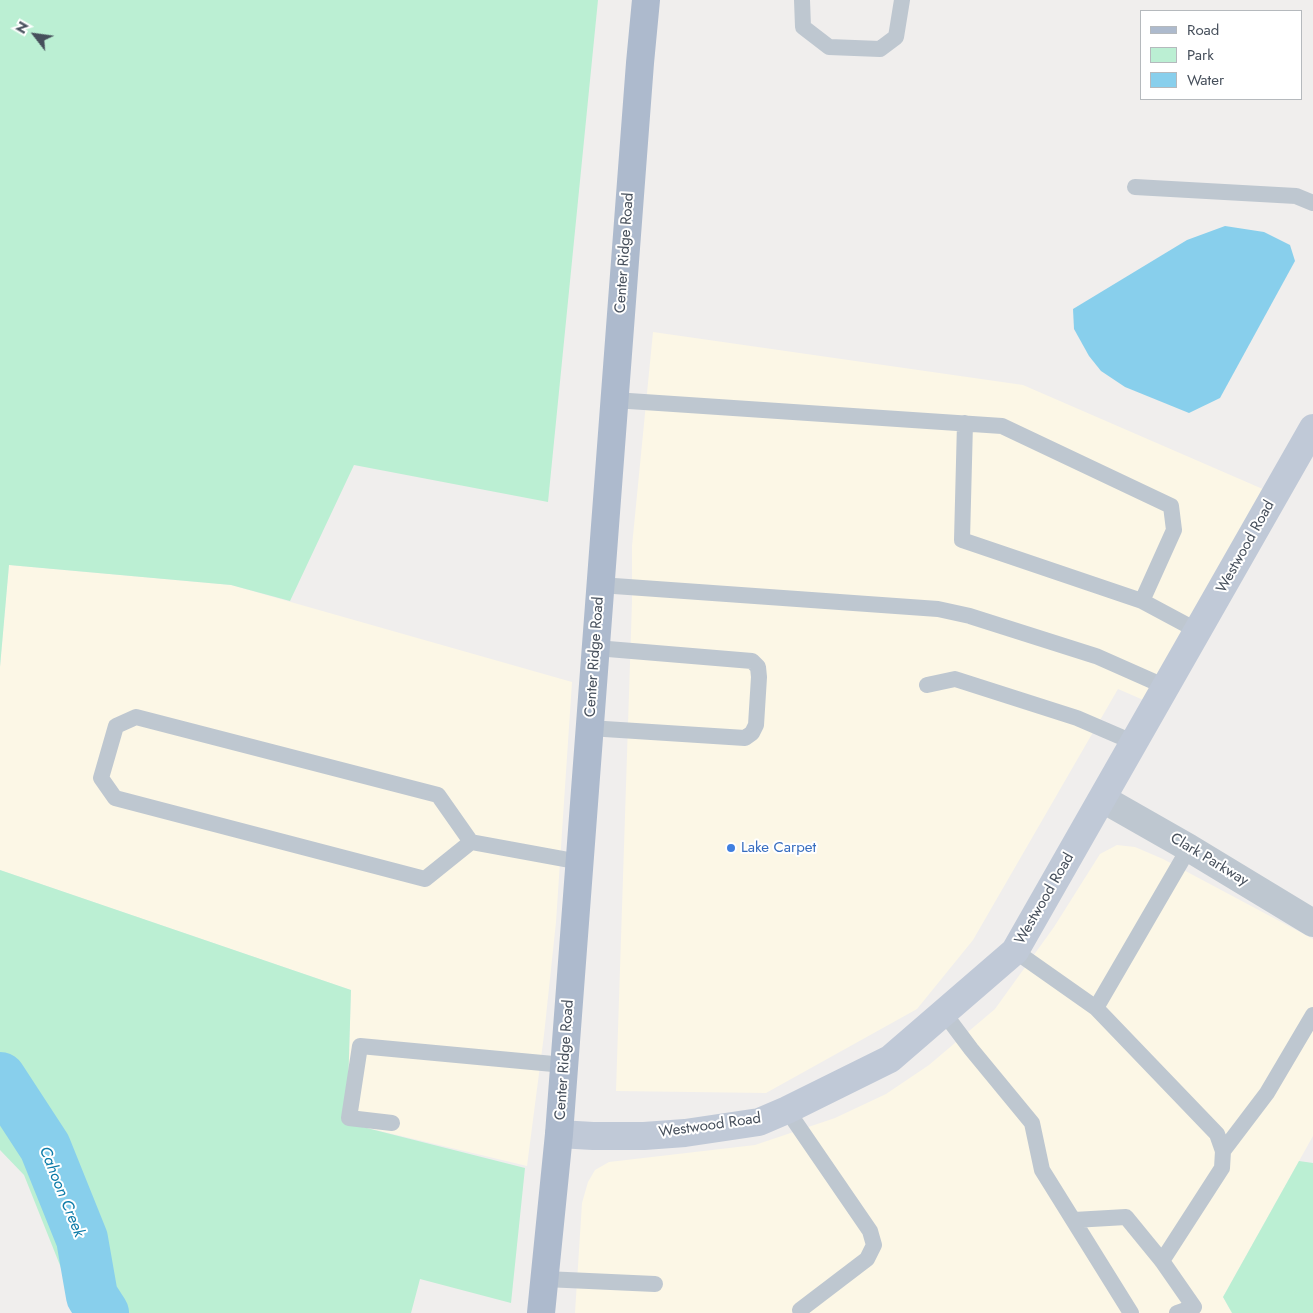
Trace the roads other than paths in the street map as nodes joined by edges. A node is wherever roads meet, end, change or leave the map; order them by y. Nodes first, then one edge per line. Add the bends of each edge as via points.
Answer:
1 (646, 0) edge
2 (802, 0) edge
3 (902, 0) edge
4 (1134, 187) dead end
5 (1313, 203) edge
6 (614, 400) junction
7 (965, 423) junction
8 (1313, 428) edge
9 (600, 585) junction
10 (1142, 601) junction
11 (1198, 631) junction
12 (596, 648) junction
13 (928, 685) dead end
14 (1166, 687) junction
15 (589, 728) junction
16 (1134, 743) junction
17 (1103, 799) junction
18 (471, 842) junction
19 (1189, 848) junction
20 (580, 862) junction
21 (1313, 923) edge
22 (1015, 952) junction
23 (1096, 1008) junction
24 (944, 1012) junction
25 (1313, 1015) edge
26 (564, 1065) junction
27 (787, 1110) junction
28 (392, 1123) dead end
29 (559, 1134) junction
30 (1223, 1151) junction
31 (1074, 1220) junction
32 (1162, 1261) junction
33 (545, 1279) junction
34 (655, 1284) dead end
35 (800, 1310) dead end
36 (541, 1313) edge
37 (1131, 1313) edge
38 (1177, 1313) edge

1 - 6 main road, Center Ridge Road
2 - 3 lane via 803,27 829,47 880,49 896,37
4 - 5 lane via 1296,196
6 - 7 lane
6 - 9 main road, Center Ridge Road
7 - 10 lane via 962,540
7 - 10 lane via 1002,426 1171,506 1174,530
8 - 11 street, Westwood Road
9 - 12 main road, Center Ridge Road
9 - 14 lane via 938,609 1096,656
10 - 11 lane
11 - 14 street, Westwood Road
12 - 15 main road, Center Ridge Road
12 - 15 lane via 752,661 758,667 759,677 756,725 745,738
13 - 16 lane via 955,679 1077,718
14 - 16 street, Westwood Road
15 - 20 main road, Center Ridge Road
16 - 17 street, Westwood Road
17 - 19 street, Clark Parkway
17 - 22 street, Westwood Road
18 - 18 lane via 425,879 115,798 101,778 116,726 136,717 438,795
18 - 20 lane
19 - 21 street, Clark Parkway
19 - 23 lane
20 - 26 main road, Center Ridge Road
22 - 23 lane
22 - 24 street, Westwood Road
23 - 30 lane via 1217,1134
24 - 27 street, Westwood Road via 890,1059
24 - 31 lane via 1032,1123 1042,1170
25 - 30 lane via 1267,1093
26 - 28 lane via 360,1046 349,1118
26 - 29 main road, Center Ridge Road
27 - 29 street, Westwood Road via 759,1122 685,1133
27 - 35 lane via 870,1232 874,1246 867,1259
29 - 33 main road, Center Ridge Road
30 - 32 lane via 1222,1168
31 - 32 lane via 1126,1217
31 - 37 lane
32 - 38 lane via 1194,1307
33 - 34 lane
33 - 36 main road, Center Ridge Road

